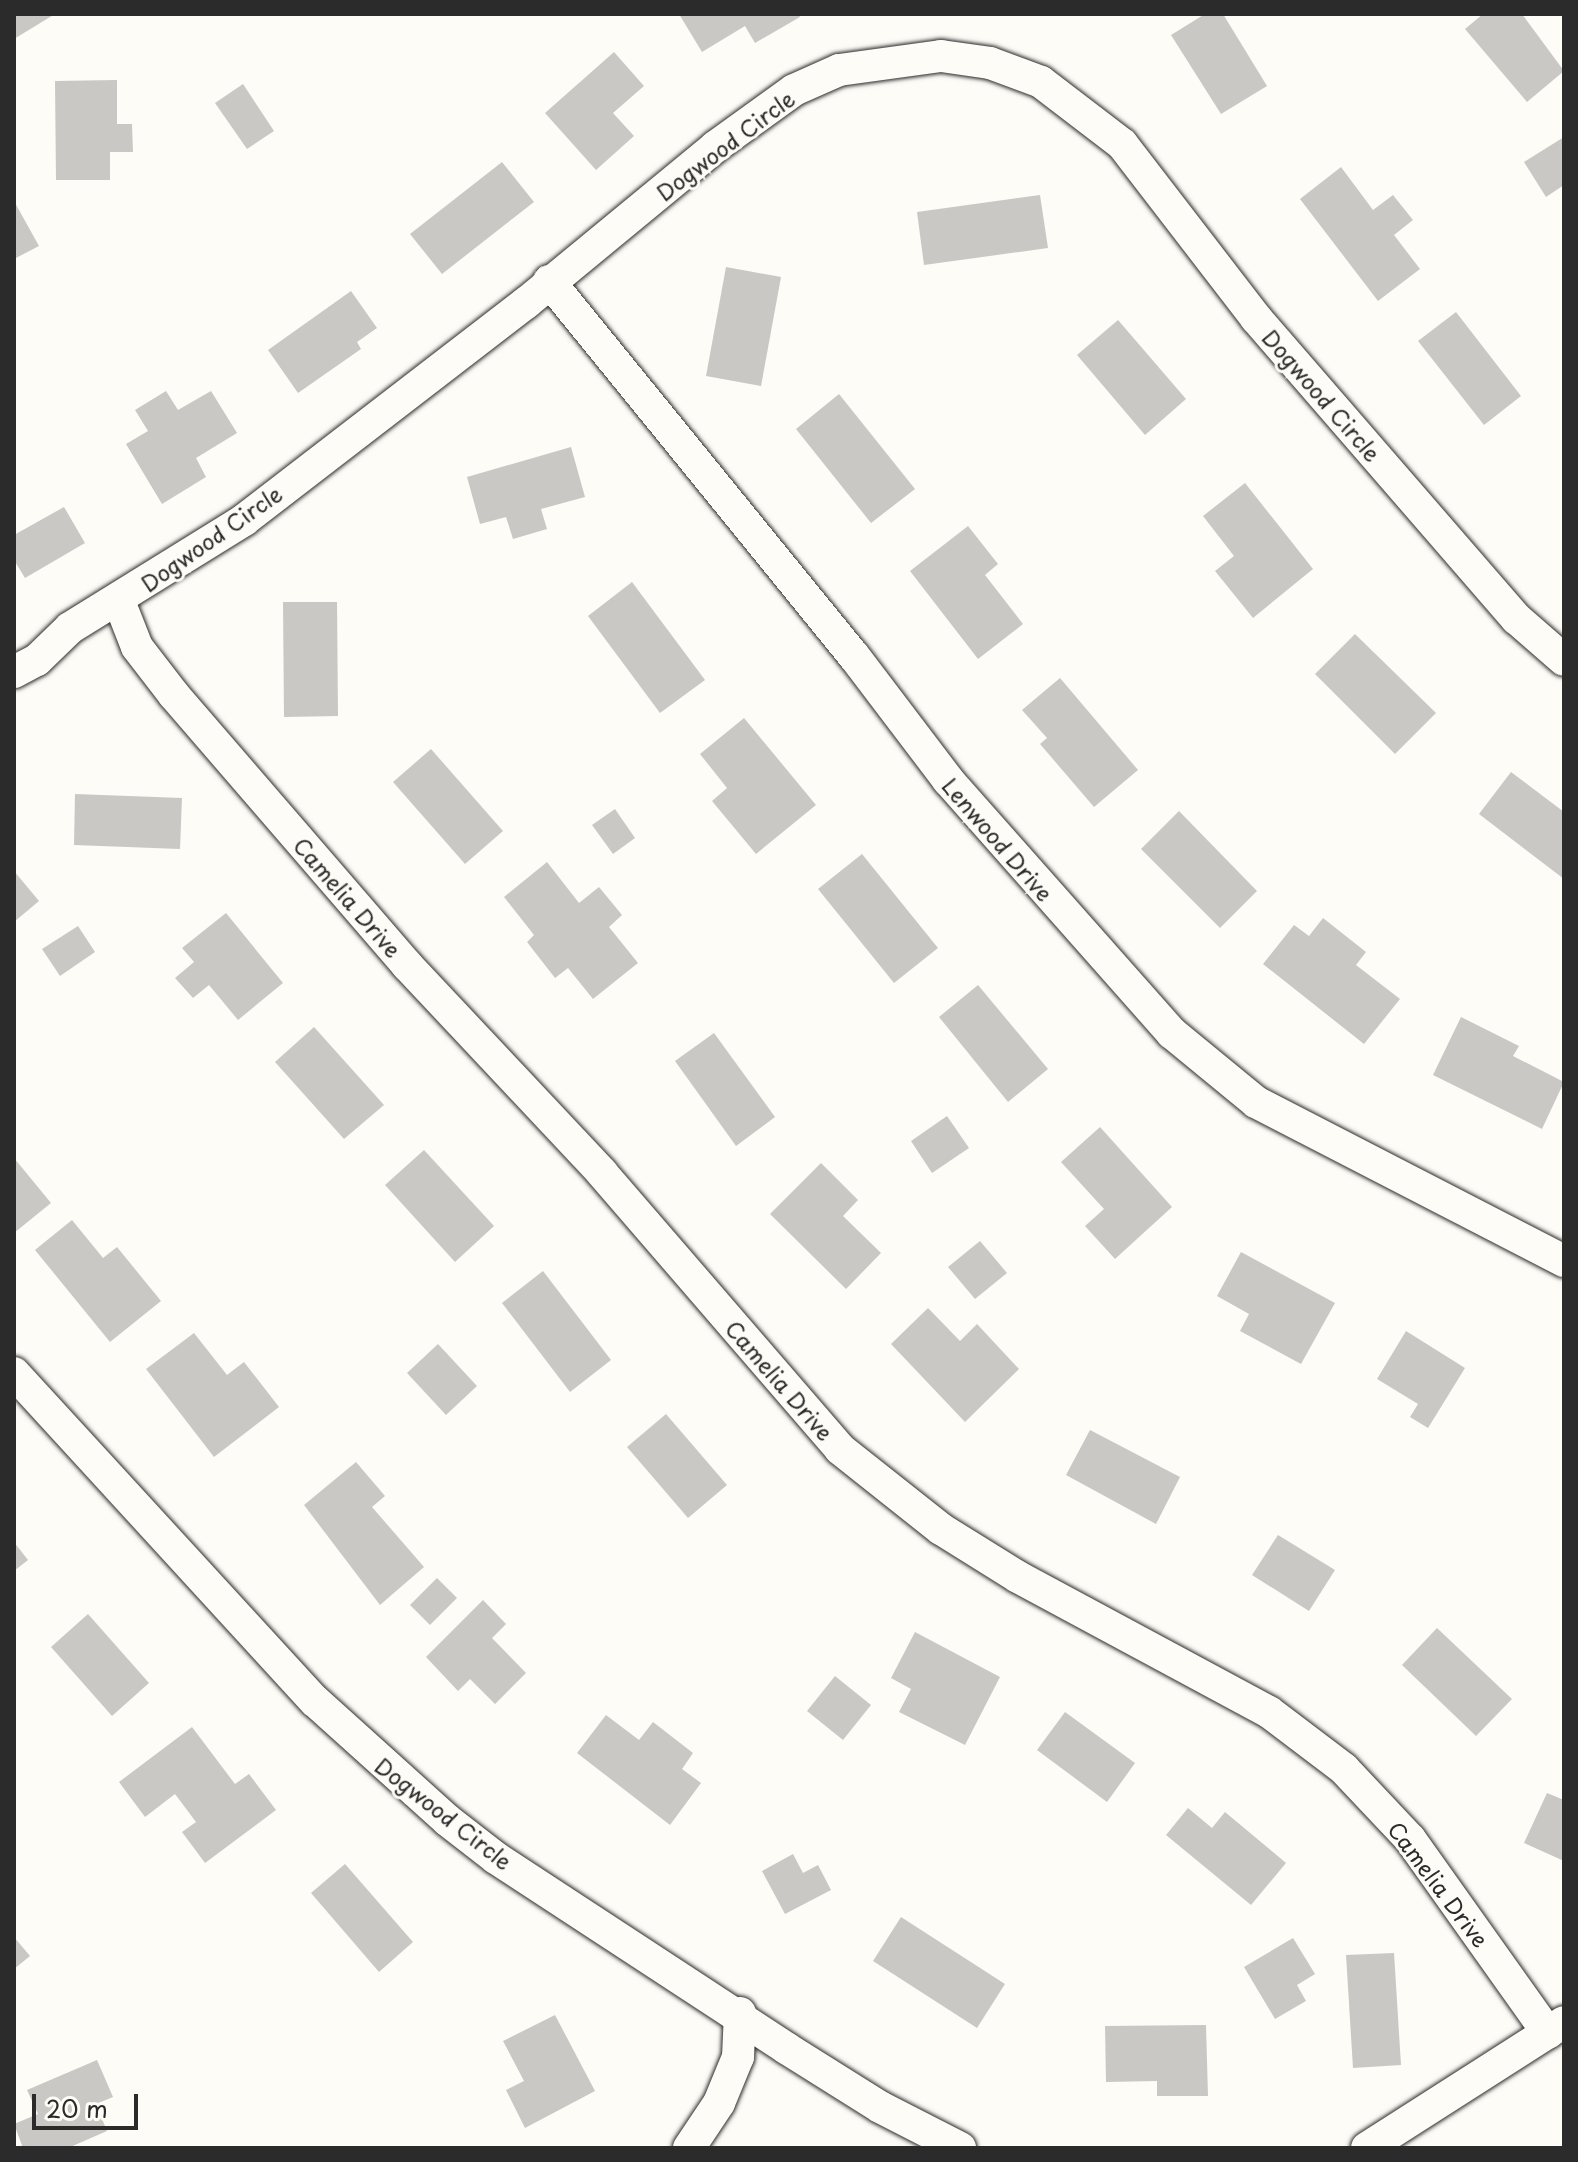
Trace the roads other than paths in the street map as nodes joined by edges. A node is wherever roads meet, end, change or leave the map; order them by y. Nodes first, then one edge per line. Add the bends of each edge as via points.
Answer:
1 (549, 281) junction
2 (119, 601) junction
3 (1564, 660) edge
4 (14, 672) edge
5 (1564, 1261) edge
6 (14, 1373) edge
7 (740, 2013) junction
8 (1556, 2027) edge
9 (689, 2148) edge
10 (960, 2148) edge
11 (1367, 2148) edge

1 - 2 street, Dogwood Circle via 244,520
1 - 3 street, Dogwood Circle via 715,147 794,90 839,70 889,59 941,56 990,63 1041,82 1122,144 1256,318 1517,619
1 - 5 street, Lenwood Drive via 752,537 854,656 948,780 1172,1033 1267,1109
2 - 4 street, Dogwood Circle via 70,628 37,660
2 - 8 street, Camelia Drive via 137,647 174,695 407,965 602,1173 840,1449 941,1529 1018,1577 1269,1712 1344,1769 1410,1839
6 - 7 street, Dogwood Circle via 356,1743 496,1858
7 - 9 street via 738,2057 719,2103
7 - 10 street, Dogwood Circle via 880,2107
8 - 11 street

